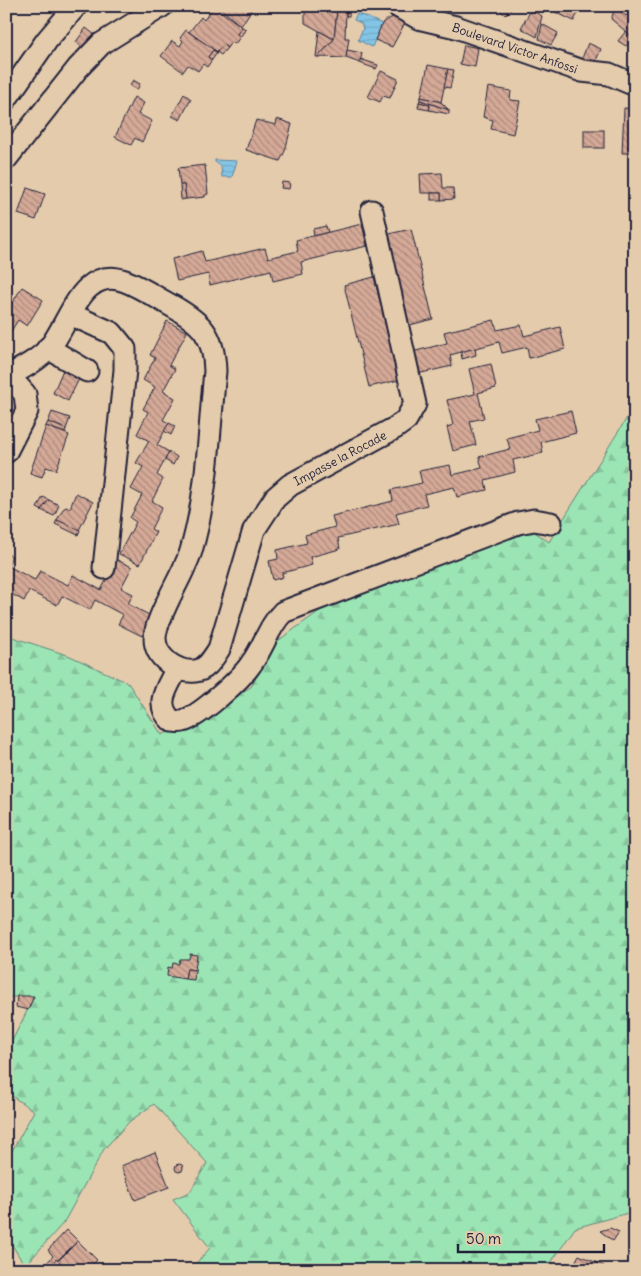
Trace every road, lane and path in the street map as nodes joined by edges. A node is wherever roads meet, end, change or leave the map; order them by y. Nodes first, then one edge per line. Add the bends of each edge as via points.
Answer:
1 (76, 6) edge
2 (162, 6) edge
3 (397, 6) edge
4 (635, 85) edge
5 (6, 99) edge
6 (6, 159) edge
7 (372, 211) dead end
8 (70, 314) junction
9 (48, 348) junction
10 (87, 371) dead end
11 (7, 376) edge
12 (6, 452) edge
13 (551, 523) dead end
14 (104, 568) dead end
15 (177, 668) junction

1 - 5 street via 47,40
2 - 6 street via 101,44
3 - 4 street, Boulevard Victor Anfossi via 418,18 456,27 582,71 609,74
7 - 15 street, Impasse la Rocade via 414,404 406,420 395,428 290,485 275,498 254,530 219,649 209,664 195,671
8 - 9 street
8 - 14 street via 112,333 125,349
8 - 15 street via 89,285 102,279 125,281 187,314 206,330 215,350 202,496 191,551 158,625 155,640 167,663
9 - 10 street
9 - 11 street via 28,365
11 - 12 street via 25,394 26,411
13 - 15 street via 534,520 518,523 284,612 272,623 252,663 240,678 192,716 172,721 164,714 162,703

